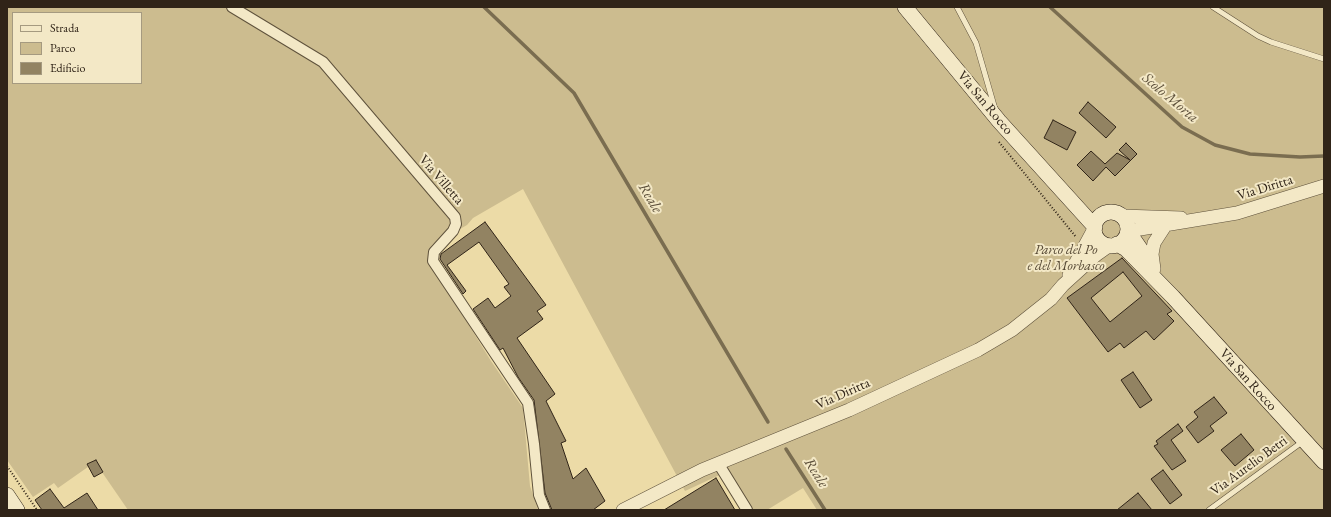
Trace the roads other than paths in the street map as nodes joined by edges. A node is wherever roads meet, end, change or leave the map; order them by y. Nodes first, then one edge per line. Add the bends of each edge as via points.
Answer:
1 (232, 7) edge
2 (905, 7) edge
3 (957, 7) edge
4 (1214, 7) edge
5 (1324, 59) edge
6 (999, 121) junction
7 (1324, 186) edge
8 (1122, 216) junction
9 (1215, 218) junction
10 (1098, 221) junction
11 (1165, 226) junction
12 (1128, 231) junction
13 (1114, 245) junction
14 (1152, 267) junction
15 (1063, 285) junction
16 (1173, 297) junction
17 (1303, 441) junction
18 (1324, 462) edge
19 (718, 463) junction
20 (7, 495) edge
21 (17, 510) edge
22 (545, 510) edge
23 (623, 510) edge
24 (747, 510) edge
25 (1209, 510) edge

1 - 22 street, Via Villetta via 323,62 455,217 453,231 434,252 432,261 528,403 539,494
2 - 6 main road, Via San Rocco
3 - 6 lane via 976,42
4 - 5 lane via 1270,42
6 - 10 main road, Via San Rocco via 1068,196
7 - 9 street, Via Diritta via 1237,214
8 - 9 street, Via Diritta
8 - 10 main road via 1112,212
8 - 12 main road via 1128,225
9 - 11 street, Via Diritta
10 - 13 main road via 1097,237 1105,244
10 - 15 street, Via Diritta
11 - 12 street, Via Diritta
11 - 14 street via 1154,242
12 - 13 main road via 1124,239
12 - 14 main road, Via San Rocco
13 - 15 street, Via Diritta via 1100,251
13 - 16 main road, Via San Rocco via 1126,249
14 - 16 street, Via San Rocco
15 - 19 street, Via Diritta via 1051,299 1012,330 978,350 849,410
16 - 17 main road, Via San Rocco
17 - 18 main road, Via San Rocco
17 - 25 lane, Via Aurelio Betri
19 - 23 street, Via Diritta
19 - 24 street
20 - 21 main road

